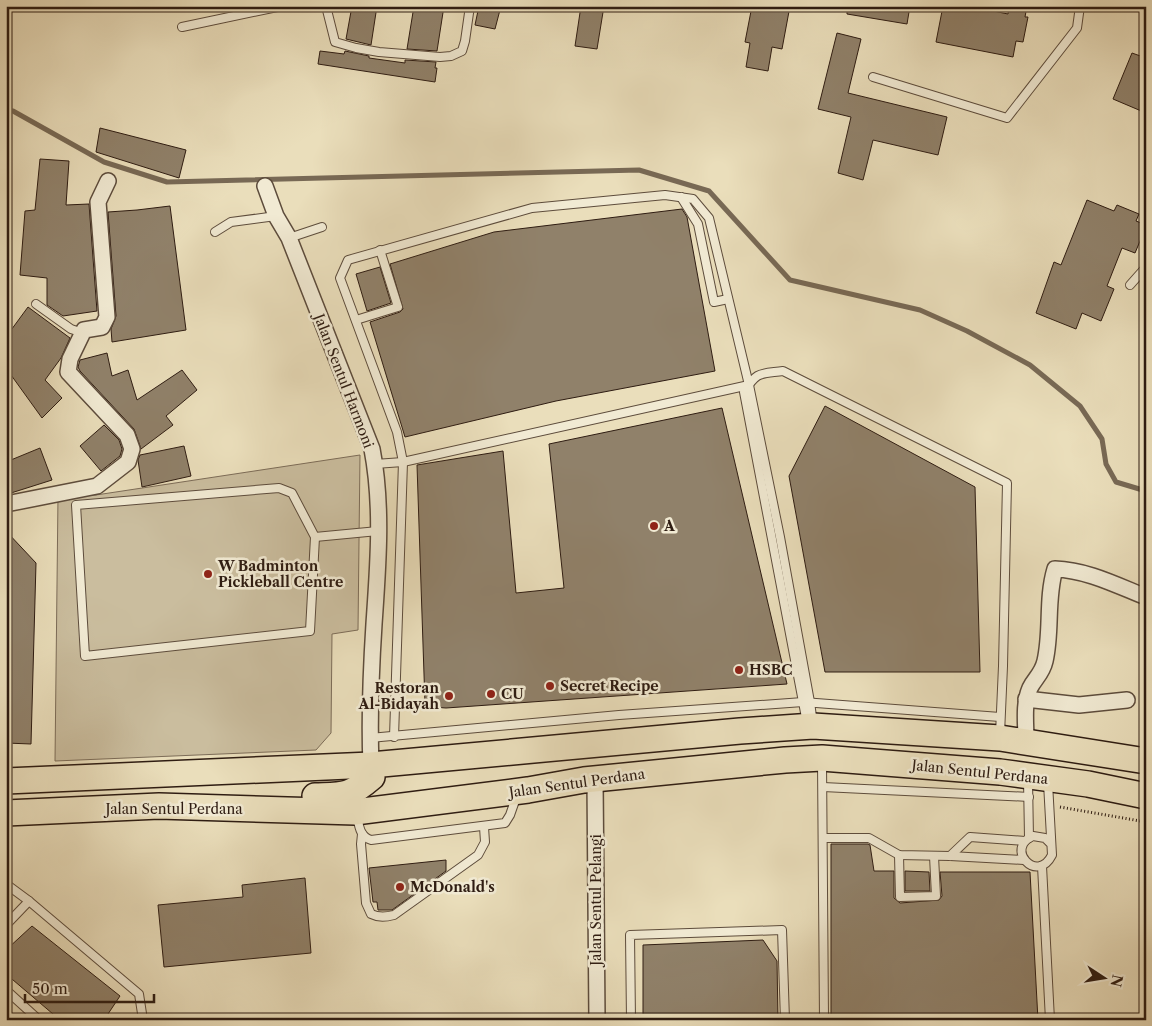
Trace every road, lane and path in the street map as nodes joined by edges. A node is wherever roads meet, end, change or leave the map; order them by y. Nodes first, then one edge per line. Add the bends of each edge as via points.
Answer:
1 (282, 6) edge
2 (326, 6) edge
3 (470, 6) edge
4 (1080, 6) edge
5 (182, 27) dead end
6 (872, 77) dead end
7 (108, 181) dead end
8 (266, 186) dead end
9 (680, 197) junction
10 (276, 216) junction
11 (322, 227) dead end
12 (215, 232) dead end
13 (289, 238) junction
14 (380, 250) junction
15 (1146, 267) edge
16 (1130, 285) dead end
17 (728, 299) junction
18 (36, 304) dead end
19 (356, 320) junction
20 (83, 333) junction
21 (748, 385) junction
22 (403, 462) junction
23 (375, 464) junction
24 (6, 504) edge
25 (378, 531) junction
26 (315, 538) junction
27 (1146, 596) edge
28 (1026, 700) junction
29 (1127, 700) dead end
30 (808, 714) junction
31 (996, 731) junction
32 (394, 737) junction
33 (370, 738) junction
34 (1026, 741) junction
35 (1091, 751) junction
36 (822, 758) junction
37 (1146, 761) edge
38 (371, 771) junction
39 (595, 779) junction
40 (1037, 779) junction
41 (6, 781) edge
42 (823, 787) junction
43 (519, 791) junction
44 (492, 795) junction
45 (1146, 796) edge
46 (1049, 805) junction
47 (159, 806) junction
48 (6, 813) edge
49 (1146, 822) edge
50 (359, 823) junction
51 (484, 826) junction
52 (823, 838) junction
53 (1027, 839) junction
54 (1051, 844) junction
55 (899, 855) junction
56 (934, 856) junction
57 (950, 856) junction
58 (1024, 860) junction
59 (1042, 866) junction
60 (6, 884) edge
61 (29, 901) junction
62 (6, 925) edge
63 (6, 990) edge
64 (39, 1020) edge
65 (143, 1020) edge
66 (597, 1020) edge
67 (631, 1020) edge
68 (785, 1020) edge
69 (824, 1020) edge
70 (1050, 1020) edge

1 - 5 lane
2 - 3 lane via 335,42 379,52 440,57 462,51
4 - 6 lane via 1077,28 1007,118
7 - 20 street via 98,202 107,317 102,327 84,330
8 - 10 street, Jalan Sentul Harmoni
9 - 14 lane via 665,195 532,208
9 - 17 lane via 693,199 709,218
9 - 17 lane via 698,224 714,302
10 - 12 lane via 231,222
10 - 13 street, Jalan Sentul Harmoni
11 - 13 lane
13 - 23 street, Jalan Sentul Harmoni via 372,449
14 - 19 lane via 348,260 340,278
14 - 19 lane via 398,307
15 - 16 lane
17 - 21 lane
18 - 20 lane via 71,329
19 - 22 lane via 397,432
20 - 24 street via 70,359 68,372 127,435 132,449 128,462 97,486
21 - 22 lane
21 - 30 lane via 780,537
21 - 31 lane via 758,374 783,371 1007,483 1003,666
22 - 23 lane
22 - 32 lane
23 - 25 street, Jalan Sentul Harmoni
25 - 26 lane
25 - 33 street, Jalan Sentul Harmoni
26 - 26 lane via 310,631 85,656 76,505 279,488 292,493
27 - 28 street via 1085,574 1055,569 1045,662
28 - 29 street via 1079,705
28 - 34 street
30 - 31 main road
30 - 32 lane via 619,715
30 - 38 main road
31 - 34 main road
31 - 40 main road via 999,745 1035,750
32 - 33 lane
33 - 38 street, Jalan Sentul Harmoni
34 - 35 main road
35 - 37 main road
35 - 40 main road via 1058,754
36 - 39 main road, Jalan Sentul Perdana
36 - 40 main road, Jalan Sentul Perdana via 1000,772
36 - 42 lane
38 - 41 main road
38 - 44 main road via 398,793 465,791
38 - 47 main road via 359,789 348,794
39 - 43 main road, Jalan Sentul Perdana
39 - 66 street, Jalan Sentul Pelangi
40 - 42 lane
40 - 45 main road, Jalan Sentul Perdana via 1088,784
40 - 46 lane
40 - 53 lane
42 - 52 lane
43 - 44 main road, Jalan Sentul Perdana
43 - 51 lane via 505,823
44 - 50 main road, Jalan Sentul Perdana
46 - 49 path
46 - 54 lane
47 - 48 main road, Jalan Sentul Perdana
47 - 50 main road, Jalan Sentul Perdana
50 - 51 lane via 365,838 371,840
50 - 51 lane via 366,903 371,914 380,917 394,915 478,855 485,842
52 - 55 lane via 869,838
52 - 69 lane
53 - 54 lane via 1037,835
53 - 57 lane via 970,837
53 - 58 lane via 1021,850
54 - 59 lane via 1052,855
55 - 56 lane
55 - 56 lane via 900,897 936,896
56 - 57 lane
57 - 58 lane
58 - 59 lane via 1032,866
59 - 70 lane
60 - 61 lane
61 - 62 lane
61 - 65 lane via 139,994
63 - 64 lane
67 - 68 lane via 630,935 782,930

